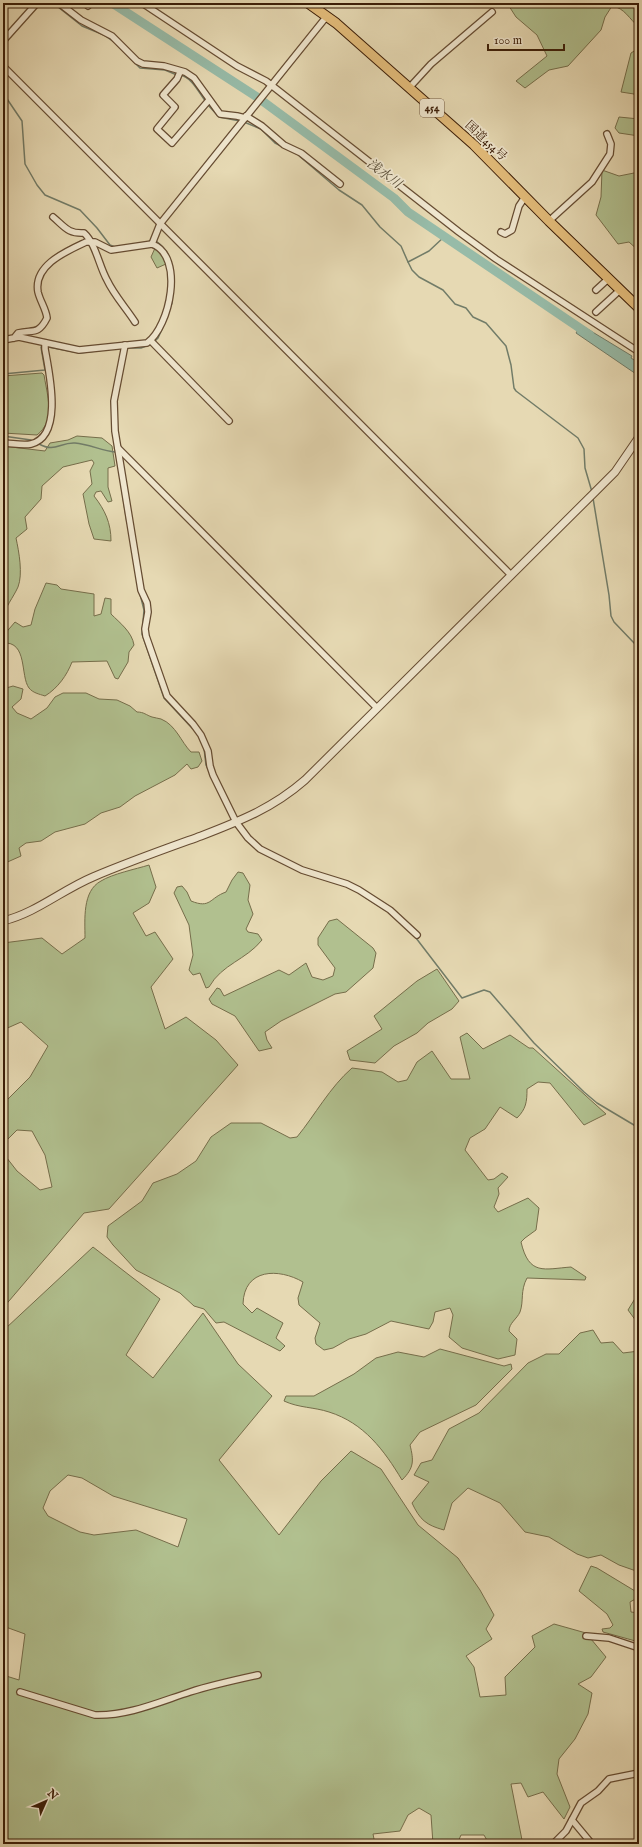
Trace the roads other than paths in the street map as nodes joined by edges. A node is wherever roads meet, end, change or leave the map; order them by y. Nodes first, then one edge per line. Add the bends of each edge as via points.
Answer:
1 (37, 3) edge
2 (59, 3) edge
3 (142, 3) edge
4 (308, 3) edge
5 (492, 12) dead end
6 (327, 16) junction
7 (3, 41) edge
8 (3, 66) edge
9 (180, 72) junction
10 (269, 87) junction
11 (409, 88) junction
12 (209, 100) junction
13 (247, 115) junction
14 (607, 134) dead end
15 (340, 184) dead end
16 (525, 197) junction
17 (53, 217) dead end
18 (549, 221) junction
19 (160, 224) junction
20 (501, 232) dead end
21 (91, 242) junction
22 (152, 244) junction
23 (608, 279) junction
24 (596, 290) dead end
25 (620, 290) junction
26 (639, 308) edge
27 (596, 312) dead end
28 (135, 322) dead end
29 (14, 338) junction
30 (3, 340) edge
31 (151, 341) junction
32 (45, 343) junction
33 (125, 345) junction
34 (639, 352) edge
35 (229, 421) dead end
36 (639, 437) edge
37 (3, 443) edge
38 (118, 448) junction
39 (511, 575) junction
40 (377, 708) junction
41 (236, 822) junction
42 (3, 921) edge
43 (418, 935) dead end
44 (586, 1636) dead end
45 (639, 1648) edge
46 (258, 1676) dead end
47 (20, 1692) dead end
48 (639, 1773) edge
49 (572, 1820) junction
50 (553, 1844) edge
51 (592, 1844) edge

1 - 7 street
2 - 9 street via 86,23 112,36 137,61
3 - 10 street
4 - 6 highway, 国道454号 / 454
5 - 11 street via 431,64
6 - 10 street
6 - 11 highway, 国道454号 / 454
8 - 19 street
9 - 12 street via 194,78
9 - 12 street via 162,95 175,107 157,129 172,143
10 - 13 street
10 - 34 street via 466,237
11 - 16 highway, 国道454号 / 454 via 474,145
12 - 13 street via 220,114
13 - 15 street via 284,145 301,153
13 - 19 street
14 - 18 street via 612,144 610,154 592,182
16 - 18 highway, 国道454号 / 454
16 - 20 street via 519,206 512,230 505,234
17 - 21 street via 71,232 84,233
18 - 23 highway, 国道454号 / 454
19 - 22 street
19 - 39 street
21 - 22 street via 111,250
21 - 28 street via 108,283
21 - 29 street via 62,254 41,273 38,292 48,318 41,328 31,333 18,333
22 - 31 street via 166,257 171,281 169,305
23 - 24 street
23 - 25 highway, 国道454号 / 454
25 - 26 highway, 国道454号 / 454
25 - 27 street
29 - 30 street
29 - 32 street
31 - 33 street via 141,345
31 - 35 street
32 - 33 street via 79,350
32 - 37 street via 51,394 49,427 31,444
33 - 38 street via 114,401
36 - 39 street via 615,472
38 - 40 street
38 - 41 street via 141,590 147,603 146,636 167,696 201,735 208,751 210,766
39 - 40 street
40 - 41 street via 296,788 266,809
41 - 42 street via 105,872 34,910
41 - 43 street via 260,849 310,874 359,890 390,910
44 - 45 street via 610,1638
46 - 47 street via 223,1682 151,1706 105,1716
48 - 49 street via 609,1779 581,1803
49 - 50 street via 566,1831
49 - 51 street

